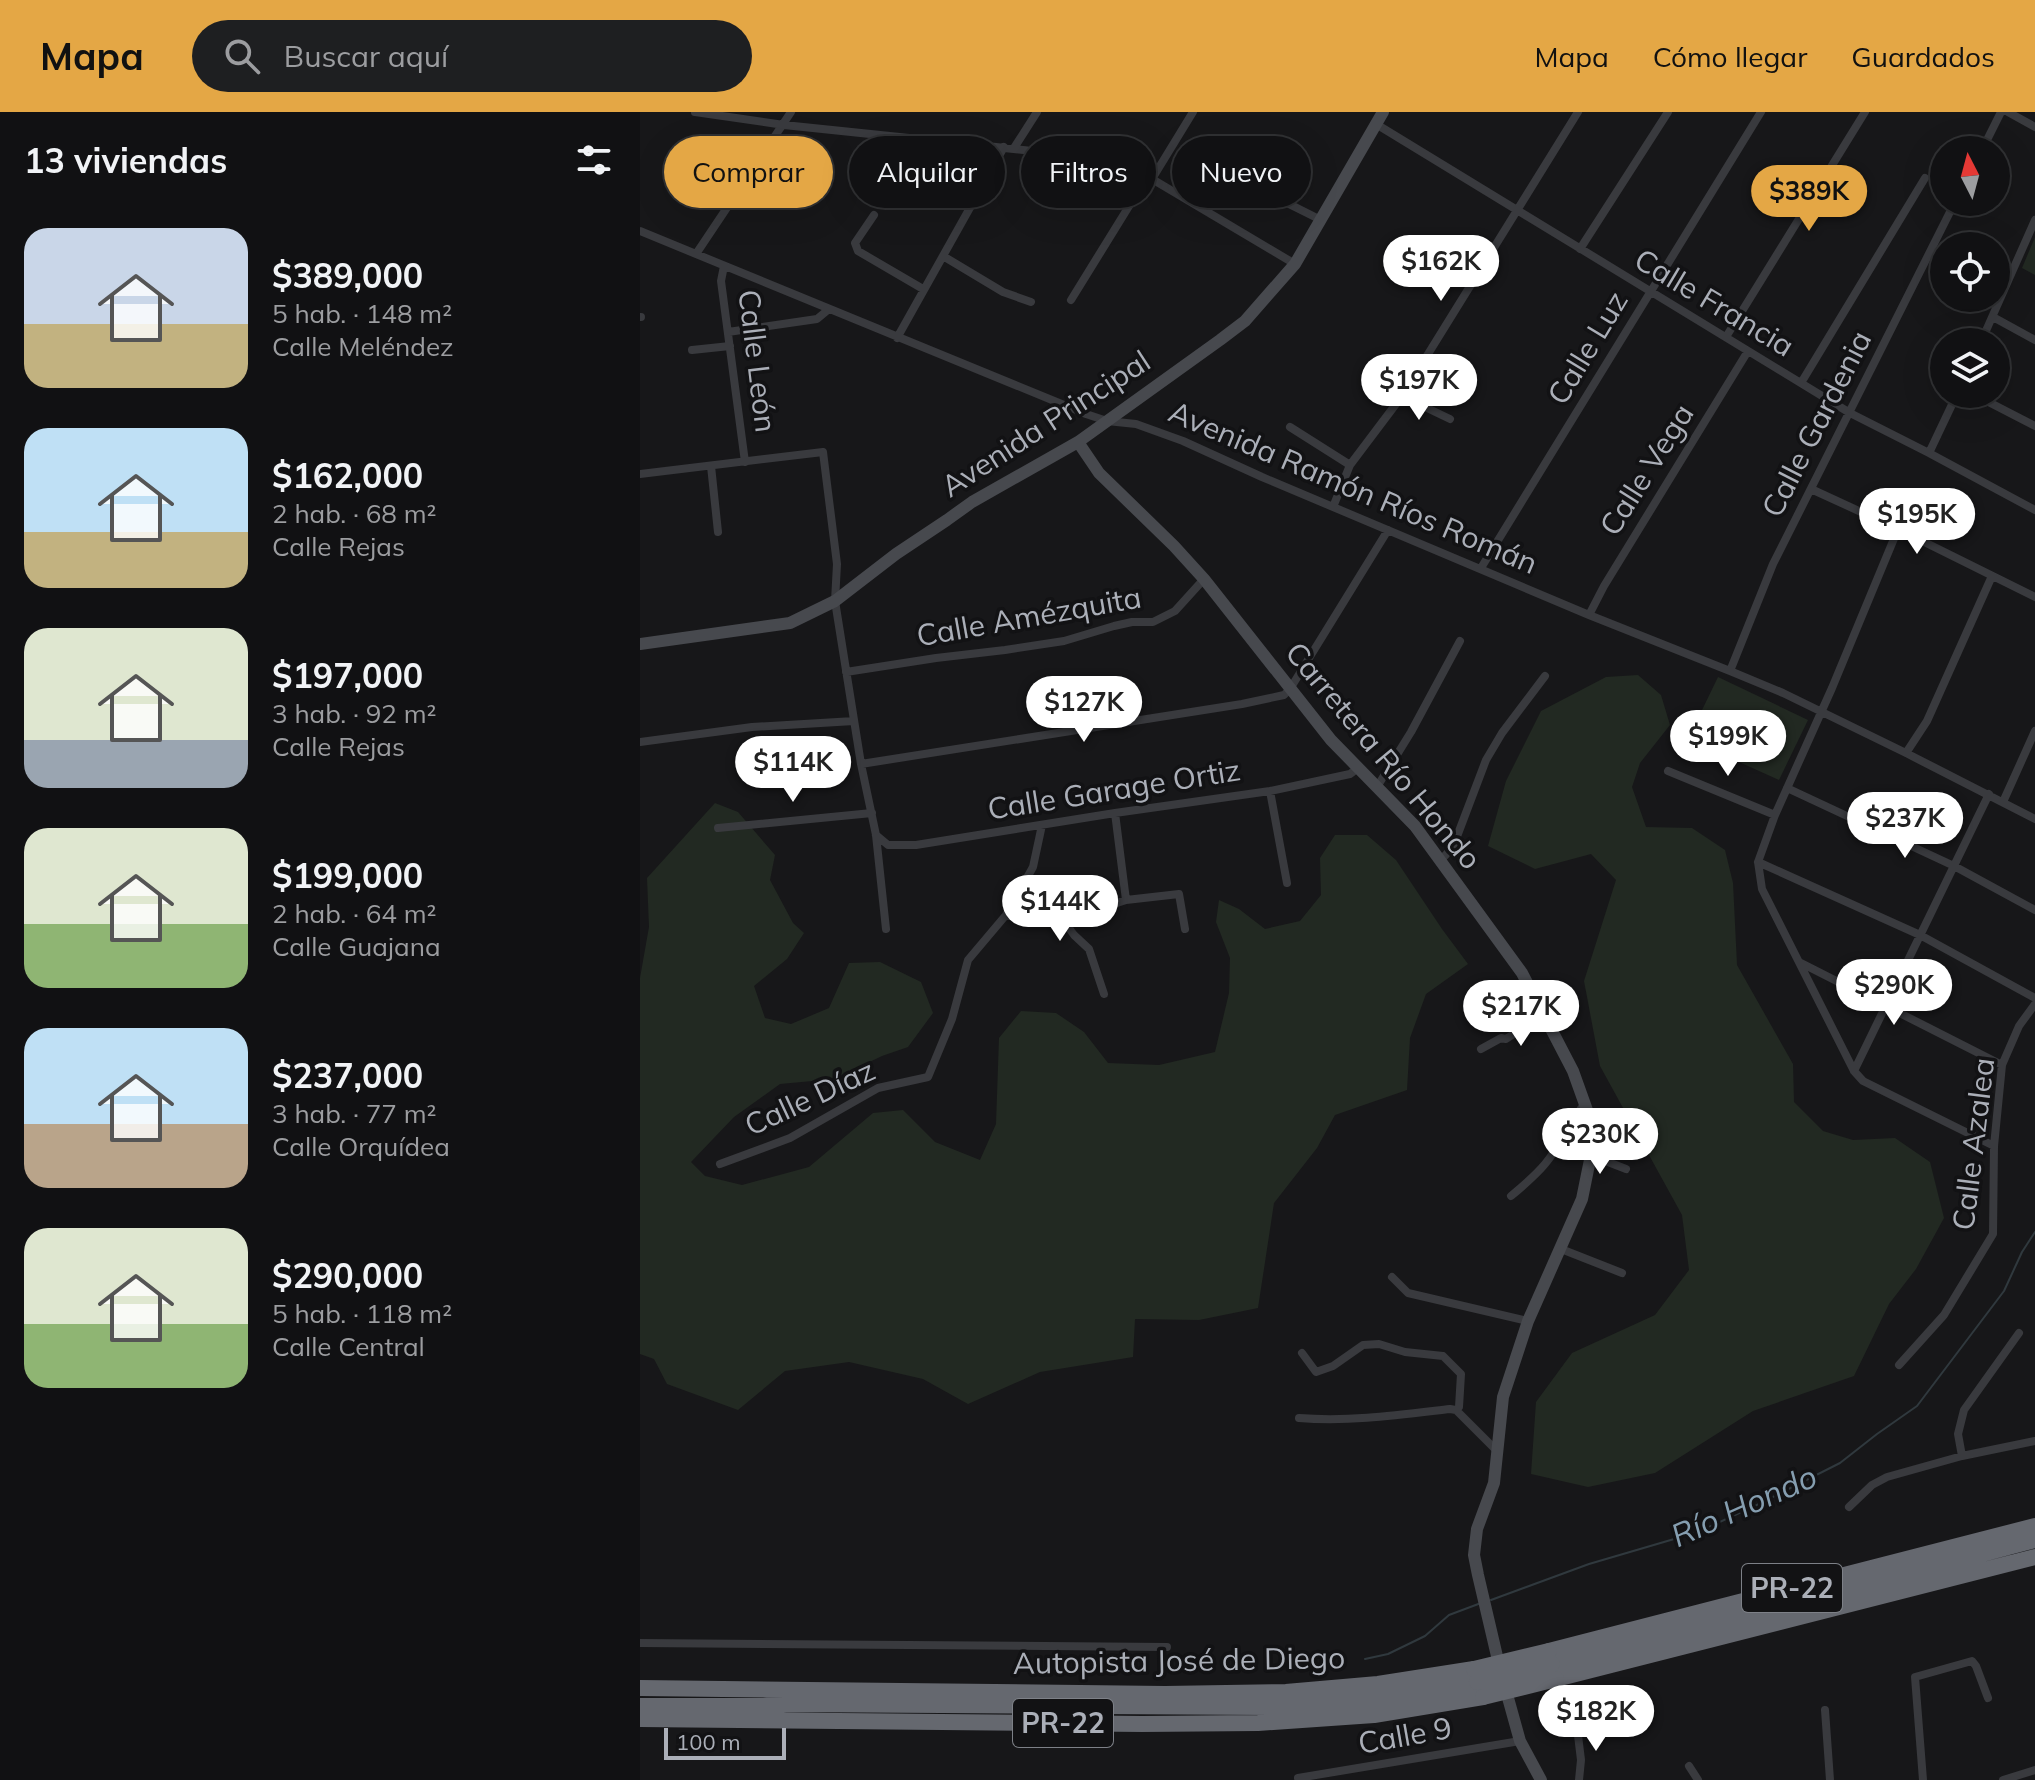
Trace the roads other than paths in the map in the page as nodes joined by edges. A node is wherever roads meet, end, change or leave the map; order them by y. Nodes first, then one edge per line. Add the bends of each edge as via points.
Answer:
1 (695, 112) edge
2 (791, 112) edge
3 (1037, 112) edge
4 (1193, 112) edge
5 (1383, 112) edge
6 (1578, 112) edge
7 (1668, 112) edge
8 (1761, 112) edge
9 (1865, 112) edge
10 (2001, 112) edge
11 (2008, 112) edge
12 (1376, 124) junction
13 (784, 125) junction
14 (2035, 127) edge
15 (1989, 136) edge
16 (1009, 148) junction
17 (1021, 149) edge
18 (1156, 168) edge
19 (1925, 178) dead end
20 (1156, 182) edge
21 (1130, 208) edge
22 (1297, 208) edge
23 (1517, 210) junction
24 (874, 215) dead end
25 (1948, 216) edge
26 (1321, 220) junction
27 (2035, 220) edge
28 (640, 231) edge
29 (1580, 249) junction
30 (696, 254) junction
31 (943, 256) junction
32 (1295, 264) junction
33 (724, 266) junction
34 (923, 289) junction
35 (1650, 292) junction
36 (1071, 300) dead end
37 (1031, 302) dead end
38 (829, 309) junction
39 (1993, 317) junction
40 (1988, 328) edge
41 (728, 332) junction
42 (1726, 337) junction
43 (897, 338) junction
44 (2035, 340) edge
45 (730, 346) junction
46 (692, 350) dead end
47 (1748, 351) junction
48 (1801, 383) junction
49 (1402, 396) junction
50 (1950, 408) edge
51 (2000, 408) edge
52 (1850, 413) junction
53 (1450, 419) dead end
54 (1107, 421) junction
55 (2035, 426) edge
56 (1290, 427) dead end
57 (1078, 442) junction
58 (1929, 453) junction
59 (745, 462) junction
60 (1350, 465) junction
61 (711, 466) junction
62 (640, 474) edge
63 (1811, 489) junction
64 (1333, 507) junction
65 (2035, 510) edge
66 (1898, 529) junction
67 (1388, 530) junction
68 (718, 532) dead end
69 (1481, 568) junction
70 (1992, 576) junction
71 (1204, 579) junction
72 (2035, 597) edge
73 (835, 601) junction
74 (1589, 615) junction
75 (1460, 641) dead end
76 (640, 644) edge
77 (1730, 671) junction
78 (846, 672) junction
79 (1545, 676) dead end
80 (1290, 689) junction
81 (1820, 712) junction
82 (854, 721) junction
83 (2035, 731) edge
84 (640, 742) edge
85 (1906, 753) junction
86 (861, 764) junction
87 (1358, 768) junction
88 (1668, 771) dead end
89 (1377, 787) junction
90 (1787, 788) junction
91 (1270, 791) junction
92 (1989, 794) junction
93 (2003, 802) junction
94 (872, 813) junction
95 (1115, 813) junction
96 (1775, 815) junction
97 (2035, 819) edge
98 (1042, 825) junction
99 (718, 828) dead end
100 (876, 835) junction
101 (1440, 861) junction
102 (1758, 862) junction
103 (1954, 866) junction
104 (1287, 883) dead end
105 (1126, 900) junction
106 (1111, 905) dead end
107 (2035, 910) edge
108 (1006, 915) junction
109 (886, 929) dead end
110 (1185, 929) dead end
111 (1920, 935) junction
112 (1800, 962) junction
113 (1104, 994) dead end
114 (2035, 1001) edge
115 (1887, 1005) junction
116 (1543, 1015) junction
117 (1481, 1049) dead end
118 (2002, 1065) junction
119 (1854, 1071) junction
120 (1585, 1103) junction
121 (1994, 1146) junction
122 (1592, 1150) junction
123 (720, 1164) dead end
124 (1626, 1169) dead end
125 (1511, 1196) dead end
126 (1561, 1249) junction
127 (1622, 1273) dead end
128 (1392, 1277) dead end
129 (1528, 1321) junction
130 (2019, 1333) dead end
131 (1302, 1353) dead end
132 (1899, 1365) dead end
133 (1456, 1410) junction
134 (1299, 1418) dead end
135 (2035, 1441) edge
136 (1498, 1452) junction
137 (1962, 1456) junction
138 (1849, 1507) dead end
139 (2035, 1526) edge
140 (2035, 1540) edge
141 (2035, 1557) edge
142 (640, 1643) edge
143 (1167, 1647) dead end
144 (1552, 1665) junction
145 (1478, 1683) junction
146 (640, 1688) edge
147 (1988, 1698) dead end
148 (640, 1704) edge
149 (1825, 1710) dead end
150 (640, 1719) edge
151 (1577, 1727) dead end
152 (1520, 1741) junction
153 (1689, 1766) dead end
154 (2032, 1774) edge
155 (1298, 1778) edge
156 (1541, 1780) edge
157 (1579, 1780) edge
158 (1698, 1780) edge
159 (1830, 1780) edge
160 (1923, 1780) edge
161 (2003, 1780) edge

1 - 13 street
2 - 13 street
3 - 16 street
4 - 18 street
5 - 12 street, Avenida Principal
6 - 23 street
7 - 29 street
8 - 35 street, Calle Luz
9 - 42 street
10 - 15 street
11 - 14 street
12 - 23 street, Calle Francia
12 - 26 street, Avenida Principal
13 - 16 street
13 - 30 street
16 - 17 street
16 - 31 street
19 - 48 street
20 - 32 street
21 - 36 street
22 - 26 street
23 - 29 street, Calle Francia
23 - 49 street
24 - 34 street via 855,243 858,251
25 - 52 street, Calle Gardenia
26 - 32 street, Avenida Principal
27 - 39 street
28 - 30 street, Avenida Ramón Ríos Román
29 - 35 street, Calle Francia
30 - 33 street, Avenida Ramón Ríos Román
31 - 34 street
31 - 37 street via 1003,292
32 - 54 street, Avenida Principal via 1245,321
33 - 38 street, Avenida Ramón Ríos Román
33 - 41 street, Calle León
34 - 43 street
35 - 42 street, Calle Francia
35 - 69 street, Calle Luz
38 - 41 street via 817,319
38 - 43 street, Avenida Ramón Ríos Román
39 - 40 street
39 - 44 street
41 - 45 street, Calle León
42 - 47 street, Calle Francia
43 - 54 street, Avenida Ramón Ríos Román
45 - 46 street
45 - 59 street, Calle León
47 - 48 street, Calle Francia
47 - 74 street, Calle Vega
48 - 52 street, Calle Francia
49 - 53 street
49 - 60 street
50 - 58 street
51 - 55 street
52 - 58 street, Calle Francia
52 - 63 street, Calle Gardenia
54 - 57 street, Avenida Principal
54 - 64 street, Avenida Ramón Ríos Román via 1156,431
56 - 60 street
57 - 71 street, Carretera Río Hondo via 1099,473
57 - 73 street, Avenida Principal via 972,502
58 - 65 street, Calle Francia
59 - 61 street
59 - 73 street via 823,452 837,564
60 - 64 street
61 - 62 street
61 - 68 street
63 - 66 street
63 - 77 street, Calle Gardenia via 1773,564
64 - 67 street, Avenida Ramón Ríos Román
66 - 70 street
66 - 81 street
67 - 69 street, Avenida Ramón Ríos Román
67 - 80 street
69 - 74 street, Avenida Ramón Ríos Román
70 - 72 street
70 - 85 street via 1927,721
71 - 78 street, Calle Amézquita via 1175,611 1153,622 1132,622 1017,649
71 - 80 street, Carretera Río Hondo
73 - 76 street, Avenida Principal via 790,623
73 - 78 street
74 - 77 street, Avenida Ramón Ríos Román
75 - 89 street
77 - 81 street, Avenida Ramón Ríos Román
78 - 82 street
79 - 101 street via 1486,760 1453,847
80 - 86 street via 1242,704
80 - 87 street, Carretera Río Hondo
81 - 85 street, Avenida Ramón Ríos Román
81 - 90 street
82 - 84 street
82 - 86 street
83 - 93 street
85 - 92 street, Avenida Ramón Ríos Román
86 - 94 street
87 - 89 street, Carretera Río Hondo
87 - 91 street, Calle Garage Ortiz
88 - 96 street
89 - 101 street, Carretera Río Hondo
90 - 96 street
90 - 103 street
91 - 95 street, Calle Garage Ortiz
91 - 104 street
92 - 93 street, Avenida Ramón Ríos Román
92 - 103 street
93 - 97 street, Avenida Ramón Ríos Román
94 - 99 street
94 - 100 street
95 - 98 street, Calle Garage Ortiz
95 - 105 street
96 - 102 street
98 - 100 street, Calle Garage Ortiz via 916,845 888,845
98 - 108 street, Calle Díaz via 1033,867
100 - 109 street
101 - 116 street, Carretera Río Hondo via 1522,973
102 - 111 street
102 - 112 street via 1762,889
103 - 107 street
103 - 111 street
105 - 106 street
105 - 110 street via 1179,894
108 - 113 street via 1061,917 1089,949
108 - 123 street, Calle Díaz via 968,960 928,1077 878,1088 790,1138
111 - 114 street
111 - 115 street
112 - 115 street
112 - 119 street
114 - 118 street, Calle Azalea
115 - 118 street
115 - 119 street
116 - 117 street
116 - 120 street, Carretera Río Hondo
118 - 121 street, Calle Azalea
119 - 121 street via 1863,1081
120 - 122 street, Carretera Río Hondo
120 - 125 street via 1547,1161
121 - 132 street, Calle Azalea via 1993,1234 1944,1315
122 - 124 street
122 - 126 street, Carretera Río Hondo via 1582,1199
126 - 127 street
126 - 129 street, Carretera Río Hondo
128 - 129 street via 1408,1293
129 - 136 street, Carretera Río Hondo via 1503,1397
130 - 137 street via 1964,1410 1958,1434
131 - 133 street via 1316,1372 1363,1345 1443,1356 1461,1374
133 - 134 street via 1364,1419
133 - 136 street
135 - 137 street
136 - 152 street, Carretera Río Hondo via 1474,1555
137 - 138 street via 1887,1477
139 - 144 highway, Autopista José de Diego / PR-22
140 - 144 highway
141 - 144 highway, Autopista José de Diego / PR-22
142 - 143 street
144 - 145 highway, Autopista José de Diego / PR-22, bridge
144 - 145 highway, Autopista José de Diego / PR-22, bridge
145 - 146 highway, Autopista José de Diego / PR-22 via 1165,1694
145 - 148 highway via 1389,1698 1270,1707
145 - 150 highway, Autopista José de Diego / PR-22 via 1374,1715 1258,1723
147 - 160 street via 1972,1661 1915,1677
149 - 159 street
151 - 157 street
152 - 155 street, Calle 9
152 - 156 street, Carretera Río Hondo
153 - 158 street
154 - 161 street

